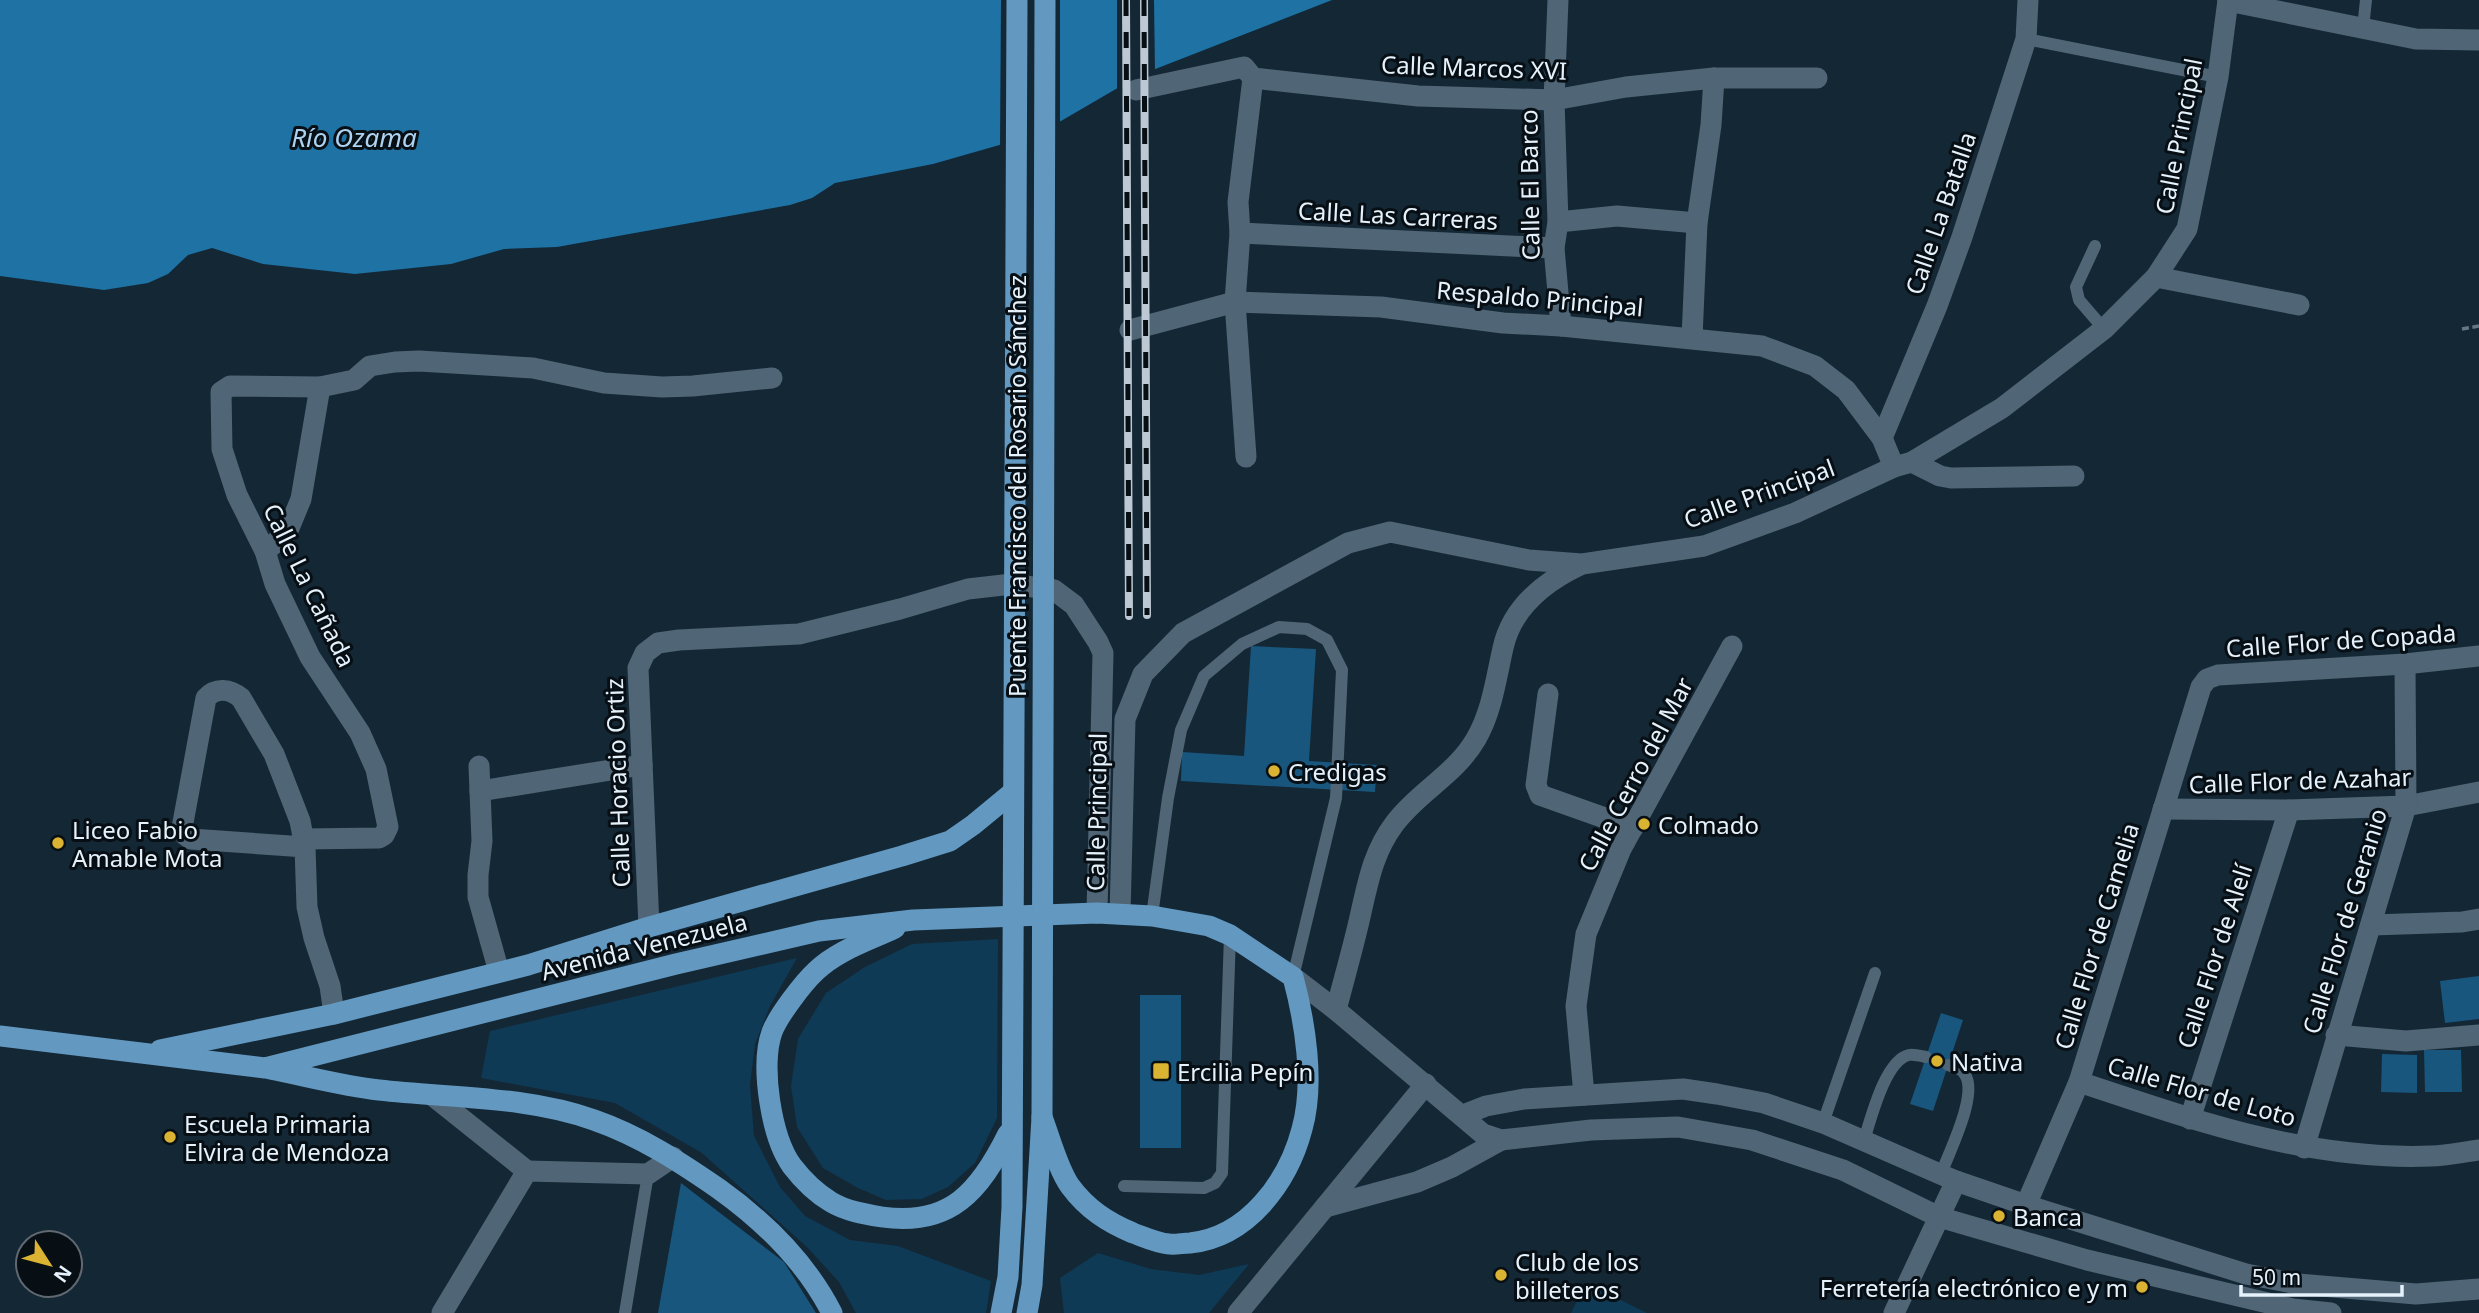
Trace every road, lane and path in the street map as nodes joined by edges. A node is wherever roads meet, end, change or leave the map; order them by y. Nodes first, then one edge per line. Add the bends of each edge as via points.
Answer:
1 (1017, 0) edge
2 (1045, 0) edge
3 (2028, 0) edge
4 (2366, 0) edge
5 (1562, 1) edge
6 (2228, 1) edge
7 (2291, 7) edge
8 (2363, 28) junction
9 (2026, 39) junction
10 (2479, 40) edge
11 (2218, 77) junction
12 (1253, 78) junction
13 (1714, 78) junction
14 (1816, 78) dead end
15 (1136, 90) dead end
16 (1554, 100) junction
17 (1558, 222) junction
18 (1697, 223) junction
19 (1240, 233) junction
20 (2095, 246) dead end
21 (1554, 248) junction
22 (2156, 277) junction
23 (1235, 302) junction
24 (2299, 305) dead end
25 (2479, 326) edge
26 (1561, 327) junction
27 (2104, 329) junction
28 (2462, 329) dead end
29 (1130, 330) dead end
30 (1692, 338) junction
31 (772, 377) dead end
32 (320, 387) junction
33 (1882, 438) junction
34 (1246, 457) dead end
35 (1903, 464) junction
36 (2074, 476) dead end
37 (265, 551) junction
38 (1582, 564) junction
39 (1732, 646) dead end
40 (2479, 656) edge
41 (2405, 664) junction
42 (2207, 679) joint
43 (1548, 694) dead end
44 (642, 765) junction
45 (479, 766) dead end
46 (480, 790) junction
47 (1013, 792) junction
48 (2479, 792) edge
49 (2406, 806) junction
50 (2163, 809) junction
51 (2289, 810) junction
52 (1633, 828) junction
53 (304, 843) junction
54 (1097, 913) junction
55 (1120, 914) junction
56 (1152, 916) junction
57 (2479, 919) edge
58 (913, 920) junction
59 (2372, 925) junction
60 (649, 928) junction
61 (1230, 935) junction
62 (499, 972) junction
63 (1875, 973) dead end
64 (1293, 976) junction
65 (1336, 1010) junction
66 (334, 1014) junction
67 (2336, 1035) junction
68 (2479, 1035) edge
69 (0, 1036) edge
70 (143, 1054) junction
71 (1011, 1056) junction
72 (1926, 1057) dead end
73 (1042, 1060) junction
74 (1948, 1065) dead end
75 (265, 1068) junction
76 (2079, 1082) junction
77 (1426, 1084) junction
78 (432, 1095) junction
79 (1584, 1095) junction
80 (1463, 1115) junction
81 (1042, 1117) junction
82 (2190, 1119) junction
83 (1823, 1123) junction
84 (1011, 1129) junction
85 (1501, 1140) junction
86 (1864, 1140) junction
87 (2304, 1148) junction
88 (2479, 1150) edge
89 (673, 1157) junction
90 (527, 1171) junction
91 (648, 1174) junction
92 (1949, 1177) junction
93 (1124, 1186) dead end
94 (2026, 1205) junction
95 (1325, 1207) junction
96 (1939, 1217) junction
97 (1032, 1285) junction
98 (2479, 1289) edge
99 (442, 1313) edge
100 (625, 1313) edge
101 (832, 1313) edge
102 (1001, 1313) edge
103 (1027, 1313) edge
104 (1038, 1313) edge
105 (1238, 1313) edge
106 (1894, 1313) edge
107 (2331, 1313) edge

1 - 47 main road, Puente Francisco del Rosario Sánchez
2 - 73 main road, Puente Francisco del Rosario Sánchez
3 - 9 street, Calle La Batalla
4 - 8 lane
5 - 16 street, Calle El Barco
6 - 7 street
6 - 11 street, Calle Principal
7 - 8 street
8 - 10 street via 2416,39
9 - 11 lane
9 - 33 street, Calle La Batalla via 1945,283
11 - 22 street, Calle Principal via 2187,229
12 - 15 street, Calle Marcos XVI via 1244,67
12 - 16 street, Calle Marcos XVI via 1418,96
12 - 19 street via 1238,202
13 - 14 street, Calle Marcos XVI
13 - 16 street, Calle Marcos XVI via 1626,86
13 - 18 street
16 - 17 street, Calle El Barco
17 - 18 street via 1617,216
17 - 21 street, Calle El Barco
18 - 30 street
19 - 21 street, Calle Las Carreras
19 - 23 street
20 - 27 lane via 2076,287 2079,300
21 - 26 street, Calle El Barco
22 - 24 street
22 - 27 street, Calle Principal
23 - 26 street, Respaldo Principal via 1381,307
23 - 29 street, Respaldo Principal
23 - 34 street
25 - 28 path
26 - 30 street, Respaldo Principal
27 - 35 street, Calle Principal via 2002,408
30 - 33 street, Respaldo Principal via 1762,346 1815,366 1846,390
31 - 32 street via 662,387 604,383 533,368 419,361 370,366 354,380
32 - 37 street via 301,499 287,533
32 - 37 street, Calle La Cañada via 230,386 221,392 222,449 237,495
33 - 35 street, Respaldo Principal
35 - 36 street via 1951,478
35 - 38 street, Calle Principal via 1796,513 1704,546
37 - 53 street, Calle La Cañada via 275,584 310,657 359,733 376,769 388,827 379,838
38 - 55 street, Calle Principal via 1529,560 1390,533 1348,543 1183,634 1143,674 1125,719
38 - 65 street via 1545,584 1519,611 1476,740 1447,776 1399,817 1381,844 1368,875
39 - 52 street, Calle Cerro del Mar
40 - 41 street, Calle Flor de Copada
41 - 42 street, Calle Flor de Copada
41 - 49 street, Calle Flor de Geranio
42 - 50 street, Calle Flor de Camelia
43 - 52 street via 1536,785 1540,794
44 - 46 street
44 - 54 street, Calle Horacio Ortiz via 638,668 645,653 658,643 799,634 968,589 1012,584 1054,590 1074,605 1103,653
44 - 60 street, Calle Horacio Ortiz
45 - 46 street
46 - 62 street via 478,897
47 - 60 main road via 950,841
47 - 71 main road, Puente Francisco del Rosario Sánchez
48 - 49 street, Calle Flor de Azahar
49 - 51 street, Calle Flor de Azahar
49 - 59 street, Calle Flor de Geranio
50 - 51 street, Calle Flor de Azahar
50 - 76 street, Calle Flor de Camelia
51 - 82 street, Calle Flor de Alelí
52 - 79 street, Calle Cerro del Mar via 1586,934 1576,1006
53 - 53 street via 274,754 241,698 234,692 211,693 206,698 182,828 185,835 191,839
53 - 66 street via 307,907
54 - 55 main road, Avenida Venezuela
54 - 58 main road, Avenida Venezuela
55 - 56 main road, Avenida Venezuela
56 - 61 main road, Avenida Venezuela via 1209,926
56 - 64 lane via 1181,730 1204,676 1254,638 1279,627 1307,629 1327,640 1342,670 1342,683 1336,797
57 - 59 street
58 - 75 main road, Avenida Venezuela via 819,931
58 - 84 main road via 841,952 815,971 772,1031 767,1088 790,1164 831,1202 859,1214 914,1220 941,1213 963,1198 995,1161
59 - 67 street, Calle Flor de Geranio
60 - 62 main road
61 - 64 main road, Avenida Venezuela
61 - 93 lane via 1222,1172 1204,1188
62 - 66 main road
63 - 83 lane
64 - 65 street
64 - 81 main road via 1307,1060 1303,1127 1292,1160 1273,1190 1252,1215 1229,1232 1200,1242 1170,1245 1117,1226 1089,1209 1068,1184
65 - 77 street
66 - 70 main road
67 - 68 street via 2406,1041
67 - 87 street, Calle Flor de Geranio
69 - 70 main road, Avenida Venezuela
70 - 75 main road, Avenida Venezuela
71 - 73 main road
71 - 84 main road, Puente Francisco del Rosario Sánchez
72 - 86 lane via 1910,1055 1888,1074
73 - 81 main road, Puente Francisco del Rosario Sánchez
74 - 92 lane via 1962,1070 1970,1097
75 - 78 main road via 377,1090
76 - 82 street, Calle Flor de Loto
76 - 94 street, Calle Flor de Camelia
77 - 80 street
77 - 95 street
78 - 89 main road via 500,1101 594,1119
78 - 90 street
79 - 80 street via 1511,1101
79 - 83 street via 1683,1089 1764,1103
80 - 85 street via 1483,1134
81 - 97 main road, Puente Francisco del Rosario Sánchez
82 - 87 street, Calle Flor de Loto
83 - 86 street
84 - 102 main road, Puente Francisco del Rosario Sánchez via 1012,1207
85 - 95 street via 1417,1182
85 - 96 street via 1591,1130 1678,1128 1752,1140 1843,1170
86 - 92 street
87 - 88 street, Calle Flor de Loto via 2401,1156
89 - 91 street
89 - 101 main road via 749,1210 791,1251
90 - 91 street
90 - 99 street
91 - 100 lane
92 - 94 street
92 - 96 street
94 - 98 street via 2285,1282 2416,1294
95 - 105 street
96 - 106 street
96 - 107 street via 2087,1260 2292,1309
97 - 103 main road
97 - 104 main road

